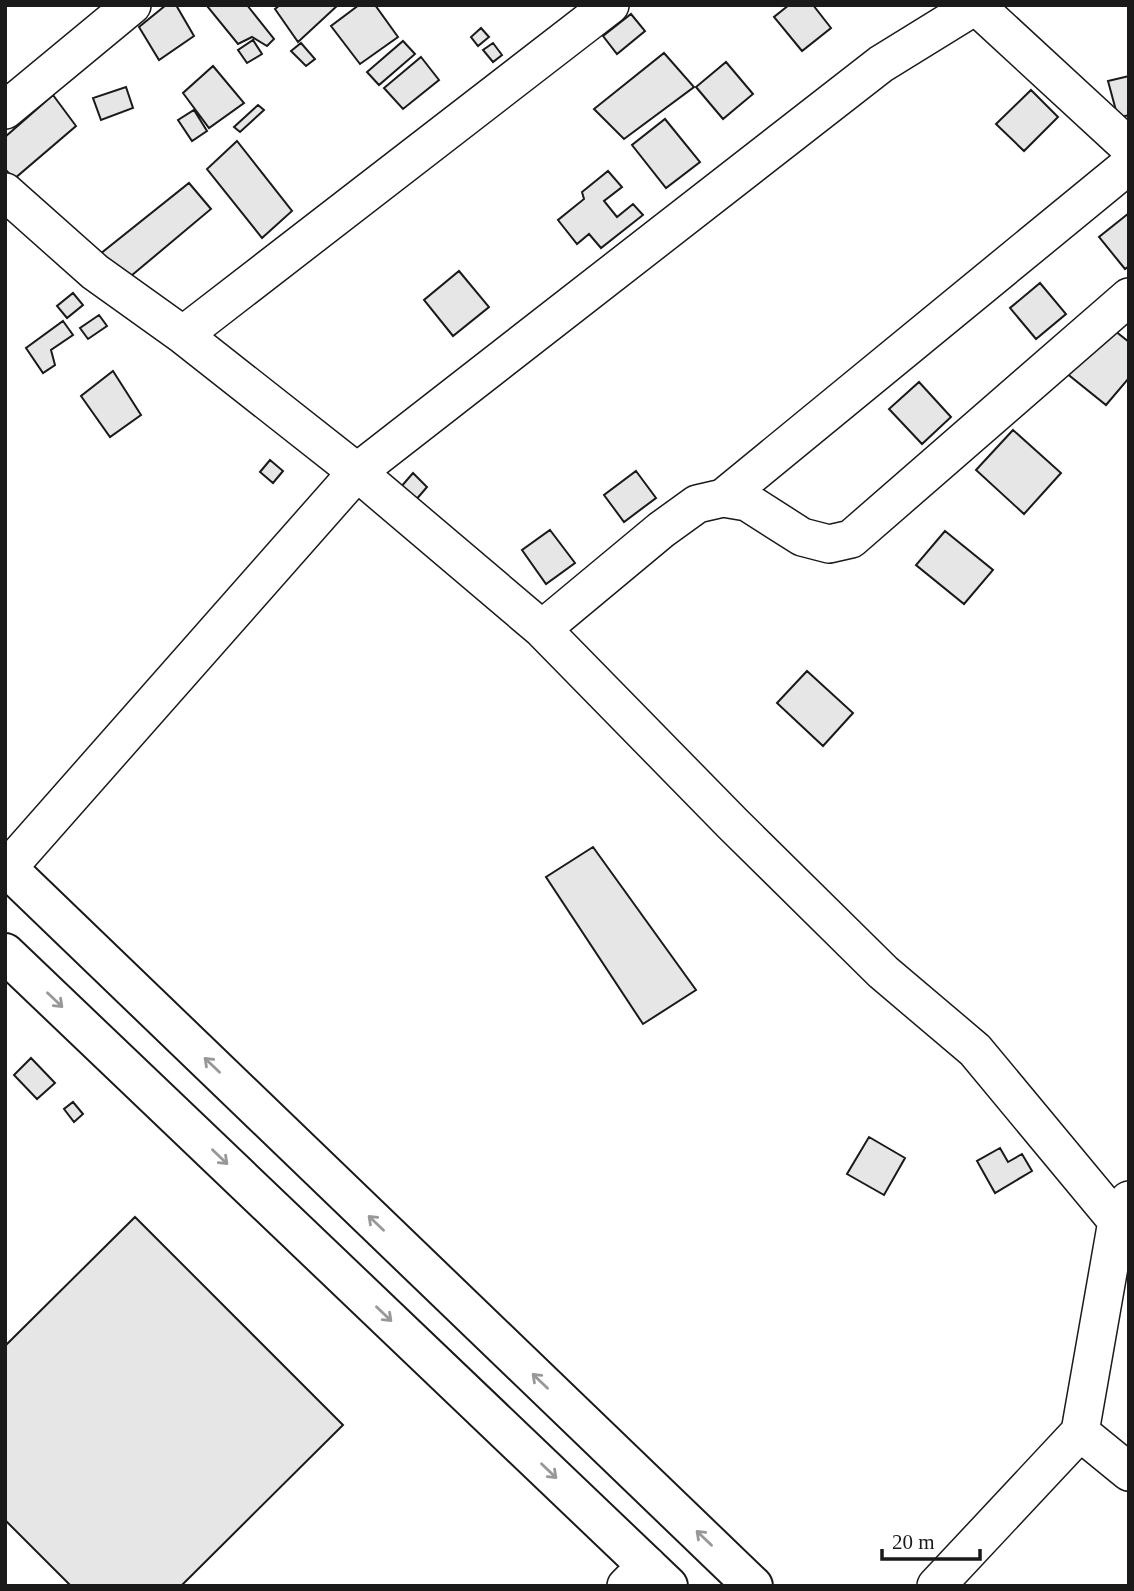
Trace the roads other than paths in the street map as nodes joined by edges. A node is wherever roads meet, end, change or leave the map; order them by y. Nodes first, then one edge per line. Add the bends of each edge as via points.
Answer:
1 (132, 5) edge
2 (610, 5) edge
3 (975, 5) edge
4 (5, 110) edge
5 (1129, 147) edge
6 (1129, 165) edge
7 (5, 192) edge
8 (1129, 297) edge
9 (183, 335) junction
10 (357, 472) junction
11 (723, 498) junction
12 (542, 629) junction
13 (6, 868) edge
14 (5, 953) edge
15 (1123, 1211) edge
16 (1080, 1432) junction
17 (1129, 1472) edge
18 (647, 1579) edge
19 (753, 1586) edge
20 (936, 1586) edge

1 - 4 street
2 - 9 street
3 - 5 street
3 - 10 street via 881,64
6 - 11 street
7 - 9 street via 95,272
8 - 11 street via 851,539 829,544 802,537 747,502
9 - 10 street
10 - 12 street
10 - 13 street
11 - 12 street via 697,504 661,530
12 - 15 street via 883,972 975,1050
19 -> 13 main road
14 -> 18 main road
15 - 16 street
16 - 17 street
16 - 20 street

